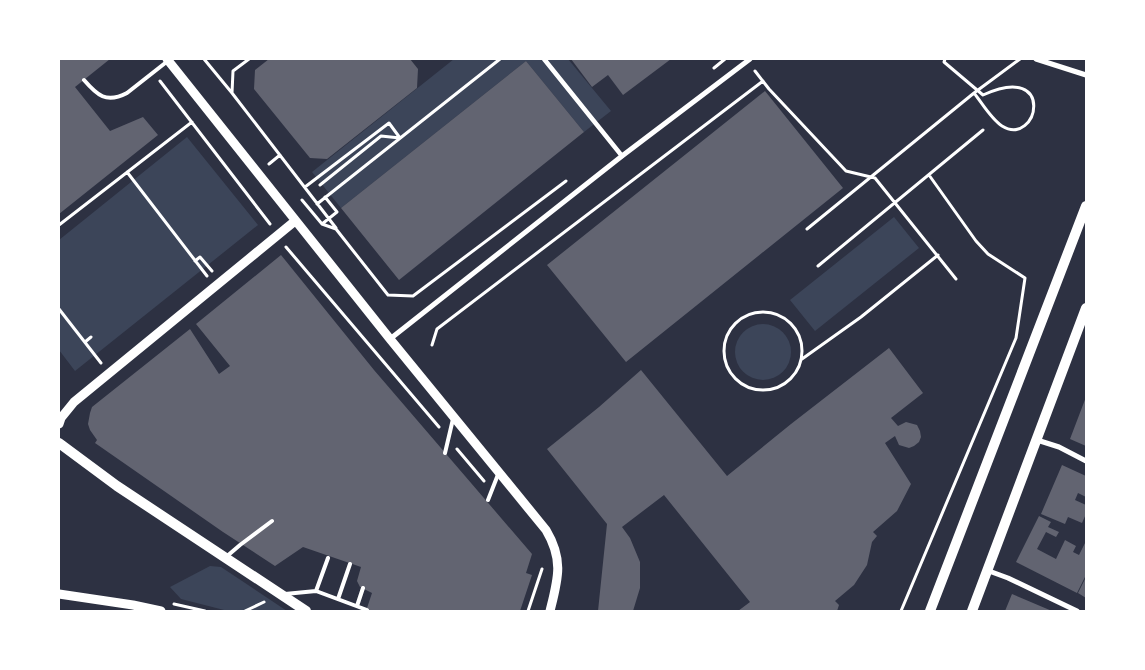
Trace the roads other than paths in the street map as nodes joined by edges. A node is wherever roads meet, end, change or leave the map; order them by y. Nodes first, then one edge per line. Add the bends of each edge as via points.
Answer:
1 (169, 59) edge
2 (544, 59) edge
3 (1036, 59) edge
4 (748, 60) edge
5 (1086, 75) edge
6 (84, 80) dead end
7 (622, 156) junction
8 (1086, 206) edge
9 (295, 221) junction
10 (1086, 308) edge
11 (390, 339) junction
12 (454, 418) junction
13 (59, 424) edge
14 (1037, 440) junction
15 (59, 443) edge
16 (444, 453) dead end
17 (1086, 461) edge
18 (499, 472) junction
19 (488, 500) dead end
20 (272, 521) dead end
21 (226, 557) junction
22 (328, 558) dead end
23 (350, 564) dead end
24 (988, 571) junction
25 (363, 588) dead end
26 (316, 591) junction
27 (59, 594) edge
28 (280, 594) junction
29 (338, 599) junction
30 (357, 606) junction
31 (367, 610) dead end
32 (161, 611) edge
33 (306, 611) edge
34 (550, 611) edge
35 (930, 611) edge
36 (972, 611) edge
37 (1077, 611) edge

1 - 6 lane via 119,97 101,96
1 - 9 street
2 - 7 street
3 - 5 street
4 - 7 street
7 - 11 street
8 - 35 main road
9 - 11 street
9 - 13 street via 74,402
10 - 14 main road
11 - 12 street
12 - 16 lane
12 - 18 street
14 - 17 street
14 - 24 main road
15 - 21 main road via 117,486
18 - 19 lane
18 - 34 street via 546,530 556,549 558,573
20 - 21 lane
21 - 28 main road
22 - 26 lane
23 - 29 lane
24 - 36 main road
24 - 37 street
25 - 30 lane
26 - 28 lane
26 - 29 lane
27 - 32 street
28 - 33 main road
29 - 30 lane
30 - 31 lane

